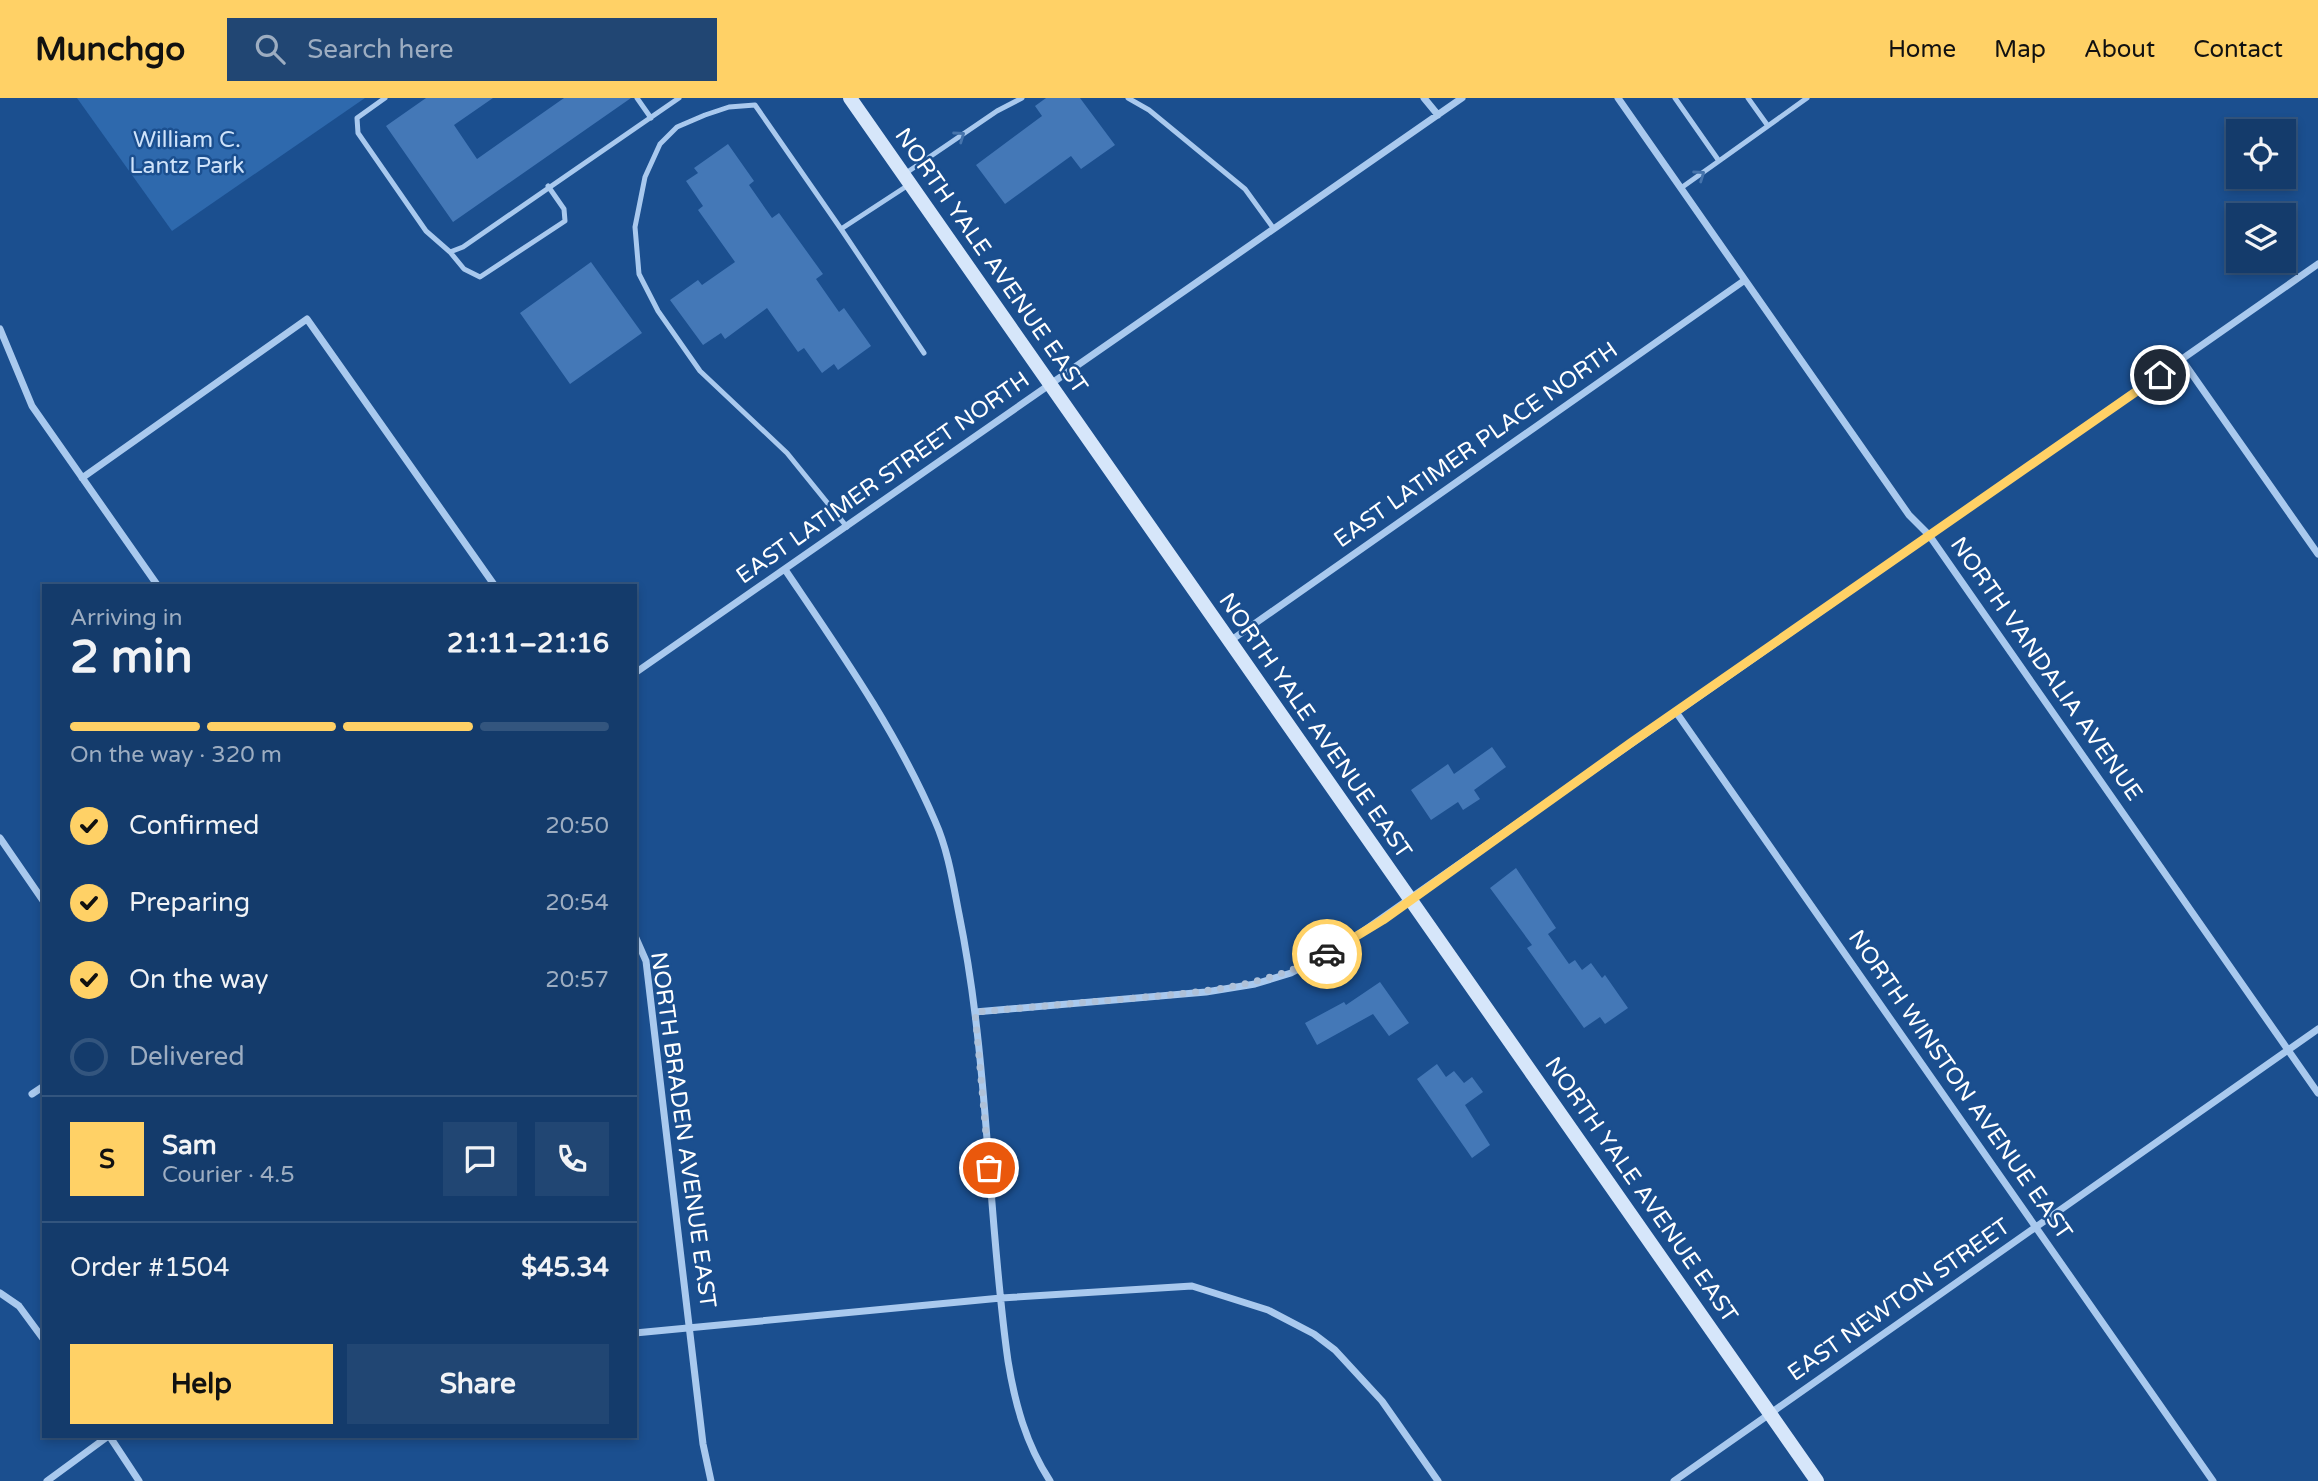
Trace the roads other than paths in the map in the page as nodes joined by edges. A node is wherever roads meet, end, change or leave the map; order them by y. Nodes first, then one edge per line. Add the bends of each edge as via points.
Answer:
1 (385, 98) edge
2 (637, 98) edge
3 (678, 98) edge
4 (850, 98) edge
5 (1021, 98) edge
6 (1128, 98) edge
7 (1424, 98) edge
8 (1462, 98) edge
9 (1618, 98) edge
10 (1675, 98) edge
11 (1748, 98) edge
12 (1807, 98) edge
13 (1438, 115) junction
14 (651, 118) junction
15 (1768, 126) junction
16 (1718, 162) junction
17 (907, 180) junction
18 (548, 187) junction
19 (1681, 188) junction
20 (841, 229) junction
21 (1274, 229) junction
22 (450, 252) junction
23 (2318, 264) edge
24 (1745, 280) junction
25 (0, 329) edge
26 (924, 353) dead end
27 (2182, 360) junction
28 (1050, 385) junction
29 (82, 478) junction
30 (848, 528) junction
31 (1929, 535) junction
32 (2318, 554) edge
33 (786, 571) junction
34 (157, 584) edge
35 (494, 584) edge
36 (1228, 641) junction
37 (637, 672) edge
38 (1676, 712) junction
39 (0, 838) edge
40 (42, 899) edge
41 (1409, 901) junction
42 (637, 941) edge
43 (975, 1012) junction
44 (2318, 1029) edge
45 (2288, 1050) junction
46 (42, 1087) edge
47 (2318, 1093) edge
48 (32, 1094) dead end
49 (2036, 1227) junction
50 (0, 1293) edge
51 (1001, 1297) junction
52 (690, 1329) junction
53 (637, 1333) edge
54 (42, 1337) edge
55 (1771, 1414) junction
56 (107, 1438) edge
57 (109, 1438) edge
58 (47, 1481) edge
59 (139, 1481) edge
60 (711, 1481) edge
61 (1050, 1481) edge
62 (1438, 1481) edge
63 (1674, 1481) edge
64 (1817, 1481) edge
65 (2213, 1481) edge

1 - 22 lane via 357,118 358,133 426,231
2 - 14 lane
3 - 14 lane
4 - 17 main road, NORTH YALE AVENUE EAST
17 -> 5 lane via 996,111
6 - 21 lane via 1245,189
7 - 13 street
8 - 13 street, EAST LATIMER STREET NORTH
9 - 19 street, NORTH VANDALIA AVENUE
10 - 16 lane
11 - 15 lane
12 - 15 lane
13 - 21 street, EAST LATIMER STREET NORTH
14 - 18 lane
15 - 16 lane
19 -> 16 lane
17 - 20 lane
17 - 28 main road, NORTH YALE AVENUE EAST
18 - 22 lane
18 - 22 lane via 564,209 565,221 495,269 480,277 464,269
19 - 24 street, NORTH VANDALIA AVENUE
20 - 26 lane
20 - 30 lane via 755,105 705,115 677,127 660,144 645,177 635,227 639,274 658,311 700,370 787,453
21 - 28 street, EAST LATIMER STREET NORTH
23 - 27 street
24 - 31 street, NORTH VANDALIA AVENUE via 1909,515
24 - 36 street, EAST LATIMER PLACE NORTH
25 - 29 street via 32,406
27 - 31 street
27 - 32 street
28 - 30 street, EAST LATIMER STREET NORTH
28 - 36 main road, NORTH YALE AVENUE EAST
29 - 34 street
29 - 35 street via 307,319
30 - 33 street, EAST LATIMER STREET NORTH
31 - 38 street
31 - 45 street, NORTH VANDALIA AVENUE
33 - 37 street, EAST LATIMER STREET NORTH
33 - 43 street via 895,738 936,823 965,942
36 - 41 main road, NORTH YALE AVENUE EAST
38 - 41 street
38 - 49 street, NORTH WINSTON AVENUE EAST
39 - 40 street
41 - 43 street via 1339,948 1291,973 1255,984
41 - 55 main road, NORTH YALE AVENUE EAST
42 - 52 street, NORTH BRADEN AVENUE EAST via 646,961
43 - 51 street
44 - 45 street, EAST NEWTON STREET
45 - 47 street, NORTH VANDALIA AVENUE
45 - 49 street, EAST NEWTON STREET
46 - 48 street
49 - 55 street, EAST NEWTON STREET
49 - 65 street, NORTH WINSTON AVENUE EAST
50 - 54 street via 28,1316
51 - 52 street
51 - 61 street via 1016,1405 1027,1439
51 - 62 street via 1192,1286 1268,1310 1335,1350 1382,1401
52 - 53 street
52 - 60 street, NORTH BRADEN AVENUE EAST
55 - 63 street, EAST NEWTON STREET
55 - 64 main road, NORTH YALE AVENUE EAST
56 - 58 street
57 - 59 street

